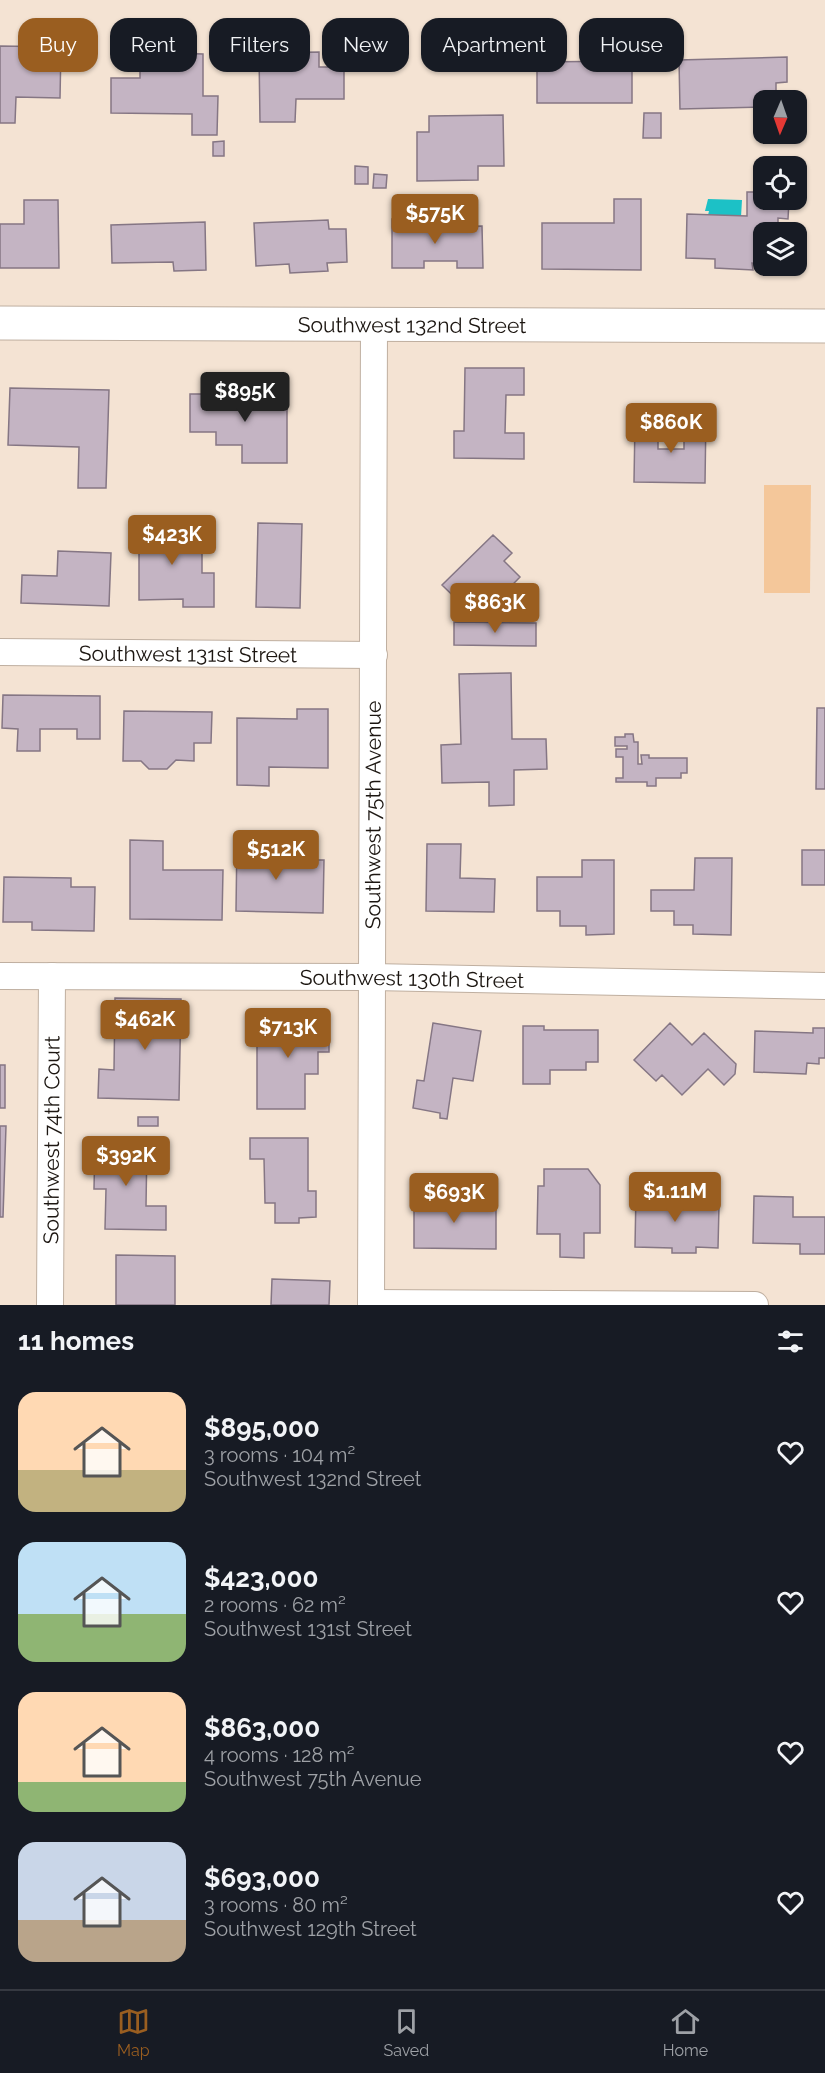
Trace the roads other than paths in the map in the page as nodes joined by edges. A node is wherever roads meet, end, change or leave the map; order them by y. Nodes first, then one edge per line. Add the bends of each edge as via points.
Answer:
1 (0, 323) edge
2 (374, 324) junction
3 (825, 326) edge
4 (0, 652) edge
5 (374, 655) junction
6 (0, 976) edge
7 (52, 976) junction
8 (372, 977) junction
9 (825, 986) edge
10 (371, 1304) edge
11 (50, 1305) edge
12 (755, 1305) edge

1 - 2 street, Southwest 132nd Street
2 - 3 street, Southwest 132nd Street
2 - 5 street, Southwest 75th Avenue
4 - 5 street, Southwest 131st Street
5 - 8 street, Southwest 75th Avenue
6 - 7 street, Southwest 130th Street
7 - 8 street, Southwest 130th Street
7 - 11 street, Southwest 74th Court
8 - 9 street, Southwest 130th Street
8 - 10 street, Southwest 75th Avenue
10 - 12 street

